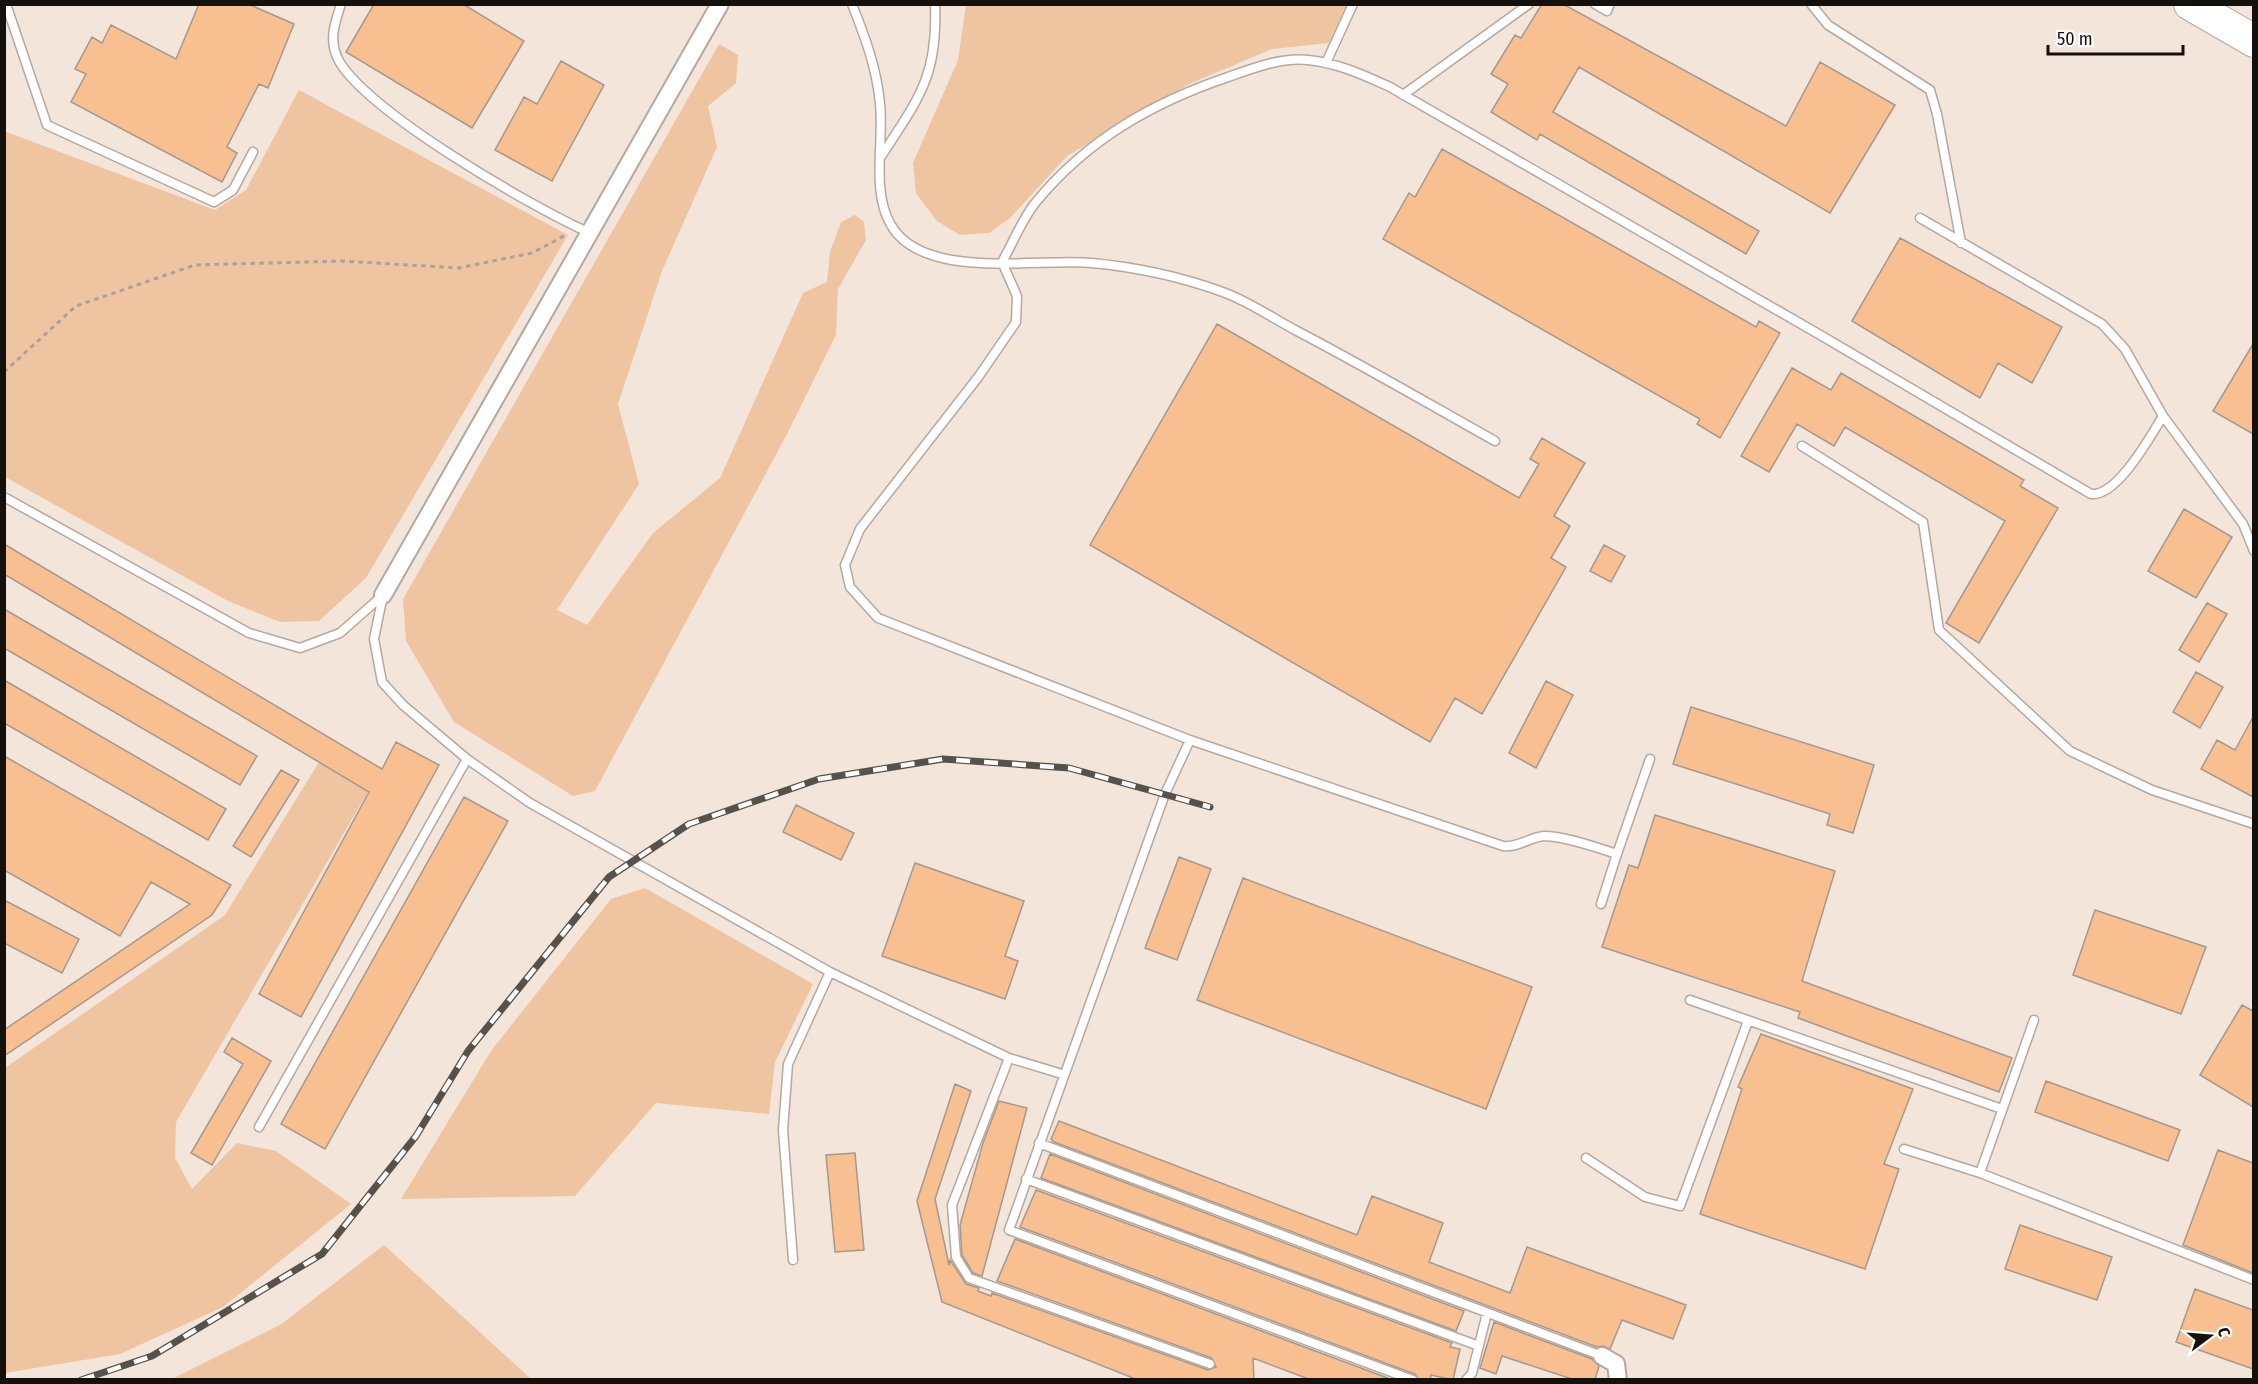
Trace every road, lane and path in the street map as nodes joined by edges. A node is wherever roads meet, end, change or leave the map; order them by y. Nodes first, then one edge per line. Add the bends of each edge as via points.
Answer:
1 (6, 4) edge
2 (341, 4) edge
3 (852, 4) edge
4 (935, 4) edge
5 (1353, 4) edge
6 (1529, 4) edge
7 (1594, 4) edge
8 (1610, 4) edge
9 (1811, 4) edge
10 (2190, 4) edge
11 (716, 6) edge
12 (2253, 41) edge
13 (1326, 63) junction
14 (1403, 95) junction
15 (253, 152) dead end
16 (881, 156) junction
17 (1920, 218) dead end
18 (585, 231) junction
19 (1961, 243) junction
20 (1002, 262) junction
21 (4, 372) edge
22 (2163, 416) junction
23 (1495, 441) dead end
24 (1802, 446) dead end
25 (4, 496) edge
26 (2253, 551) edge
27 (383, 595) junction
28 (1190, 740) junction
29 (466, 759) junction
30 (1650, 759) dead end
31 (2253, 824) edge
32 (1617, 854) junction
33 (1601, 904) dead end
34 (830, 972) junction
35 (1690, 1000) dead end
36 (2034, 1020) dead end
37 (1748, 1021) junction
38 (1009, 1058) junction
39 (1062, 1074) junction
40 (2002, 1109) junction
41 (259, 1127) dead end
42 (1039, 1143) junction
43 (1904, 1149) dead end
44 (1586, 1158) dead end
45 (1980, 1173) junction
46 (1026, 1179) junction
47 (793, 1260) dead end
48 (2253, 1280) edge
49 (1487, 1313) junction
50 (1479, 1346) junction
51 (1602, 1356) joint
52 (1210, 1364) dead end
53 (1413, 1380) edge
54 (1466, 1380) edge
55 (1618, 1380) edge

1 - 15 lane via 47,124 214,202 233,190
2 - 18 lane via 332,33 337,58 370,98 477,170 554,217
3 - 16 lane via 873,63 880,104
4 - 16 lane via 930,72 921,94
5 - 13 lane
6 - 14 lane
7 - 8 lane via 1607,11
9 - 19 lane via 1828,25 1929,90
10 - 12 highway
11 - 18 street
13 - 14 lane via 1342,66
13 - 20 lane via 1306,59 1248,70 1183,92 1126,123 1097,141 1035,203
14 - 22 lane via 2091,494 2108,492 2135,460
16 - 20 lane via 883,204 891,225 906,242 922,253 959,262
17 - 19 lane
18 - 21 path via 532,253 459,268 342,261 195,265 76,306
18 - 27 street
19 - 22 lane via 2102,324 2125,349
20 - 23 lane via 1092,263 1222,291
20 - 28 lane via 1017,296 1016,322 860,529 845,565 850,587 878,618
22 - 26 lane via 2243,524
24 - 31 lane via 1923,522 1938,630 2070,752 2152,790
25 - 27 lane via 249,633 300,648 340,633
27 - 29 lane via 374,639 382,682
28 - 32 lane via 1503,846 1544,836
28 - 39 lane via 1165,794
29 - 34 lane via 530,803
29 - 41 lane
30 - 32 lane
32 - 33 lane
34 - 38 lane
34 - 47 lane via 788,1064 783,1130
35 - 37 lane
36 - 40 lane
37 - 40 lane
37 - 44 lane via 1680,1206 1645,1197
38 - 39 lane
38 - 52 lane via 952,1205 956,1257 969,1278
39 - 42 lane
40 - 45 lane
42 - 46 lane
42 - 49 lane
43 - 45 lane
45 - 48 lane
46 - 50 lane
46 - 53 lane via 1009,1230
49 - 50 lane
49 - 51 lane
50 - 54 lane via 1472,1373
51 - 55 street via 1616,1364

